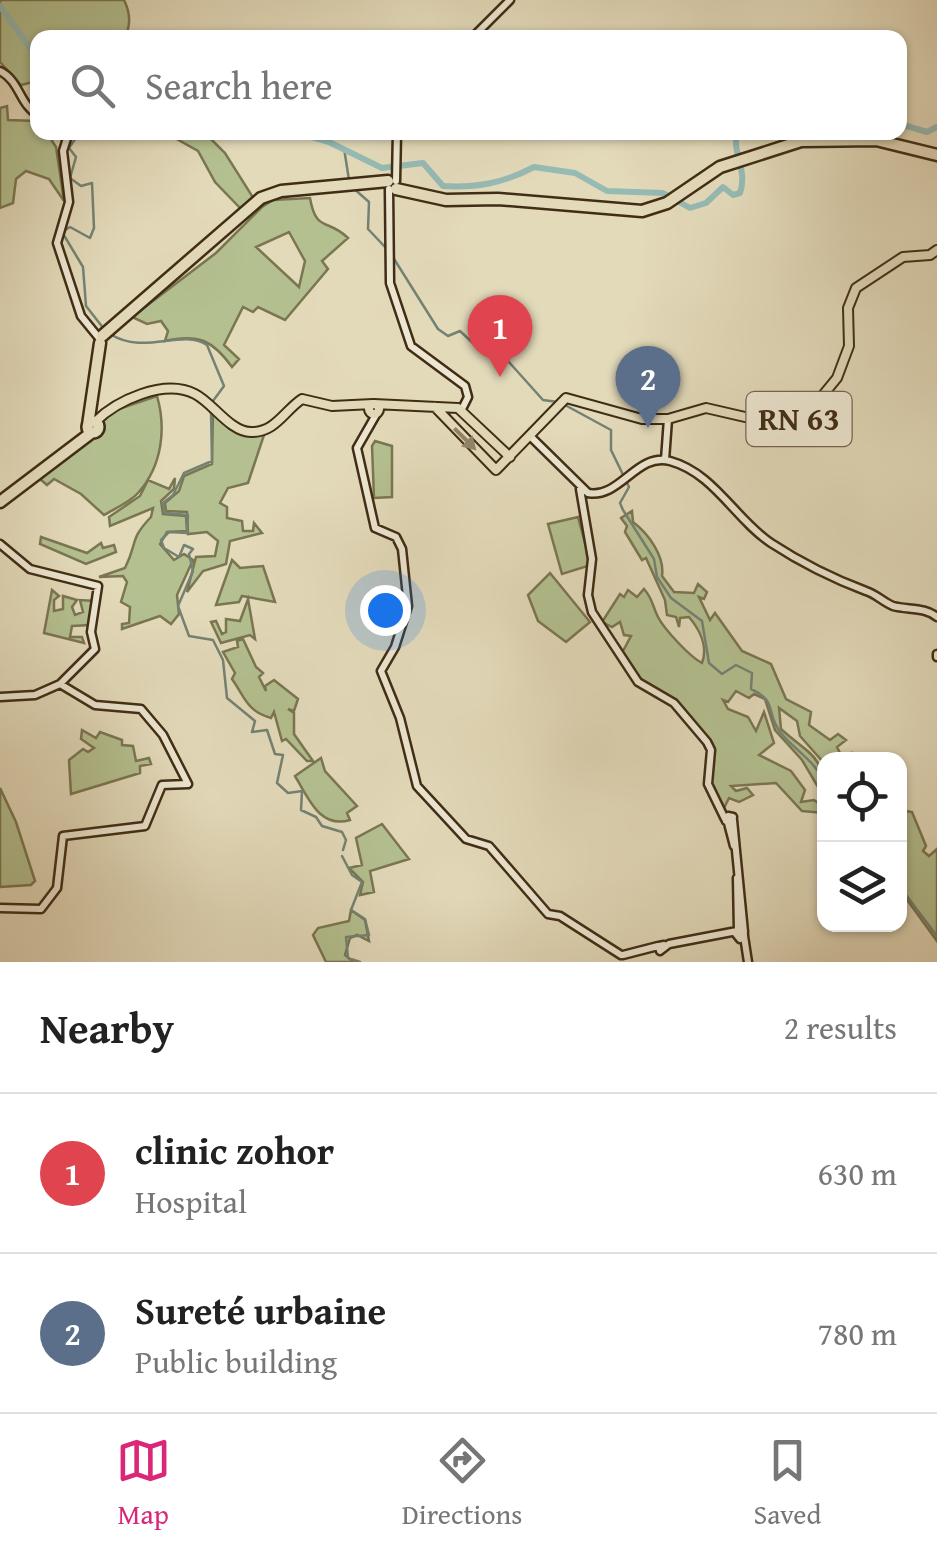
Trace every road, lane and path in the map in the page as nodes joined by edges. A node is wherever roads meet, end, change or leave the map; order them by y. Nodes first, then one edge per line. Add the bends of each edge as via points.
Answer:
1 (510, 0) edge
2 (480, 30) edge
3 (0, 71) edge
4 (30, 105) edge
5 (68, 140) edge
6 (397, 140) edge
7 (810, 140) edge
8 (839, 140) edge
9 (937, 152) edge
10 (393, 182) junction
11 (937, 250) edge
12 (104, 336) junction
13 (436, 407) junction
14 (375, 410) junction
15 (462, 410) junction
16 (668, 418) junction
17 (91, 426) junction
18 (530, 436) junction
19 (510, 457) junction
20 (665, 460) junction
21 (580, 489) junction
22 (0, 499) edge
23 (0, 544) edge
24 (937, 617) edge
25 (60, 684) junction
26 (0, 697) edge
27 (0, 908) edge
28 (739, 934) junction
29 (746, 962) edge

1 - 2 street
3 - 4 street
5 - 12 street via 71,203 60,245 82,312
6 - 10 street
7 - 10 highway via 742,157 667,202 629,211 446,200
8 - 9 highway
10 - 12 highway via 282,195 258,204
10 - 15 street via 386,249 391,286 411,346 464,386
11 - 16 main road, RN 63 via 903,257 856,288 842,368 802,418 777,423 706,408
12 - 17 highway
13 - 14 main road
13 - 15 main road
13 -> 19 main road, RN 63 via 496,470
14 - 17 main road via 302,399 274,425 250,432 185,390 150,392 118,404
14 - 28 street via 358,442 360,478 375,528 398,539 405,556 406,619 381,672 417,786 466,839 489,846 548,914 623,956
15 - 19 main road
16 - 18 main road, RN 63 via 627,417 576,398 561,401
16 - 20 street
17 - 22 highway
18 - 19 main road, RN 63
18 - 21 street
20 - 21 street via 640,466 597,494
20 - 24 street via 703,479 740,519 785,551 893,606
21 - 28 street via 592,559 592,612 638,682 674,703 712,750 708,784 729,819
23 - 25 street via 30,569 98,586 95,649
25 - 26 street via 35,695
25 - 27 street via 96,705 141,710 163,735 188,784 162,785 145,826 63,836 57,888 42,910
28 - 29 street

